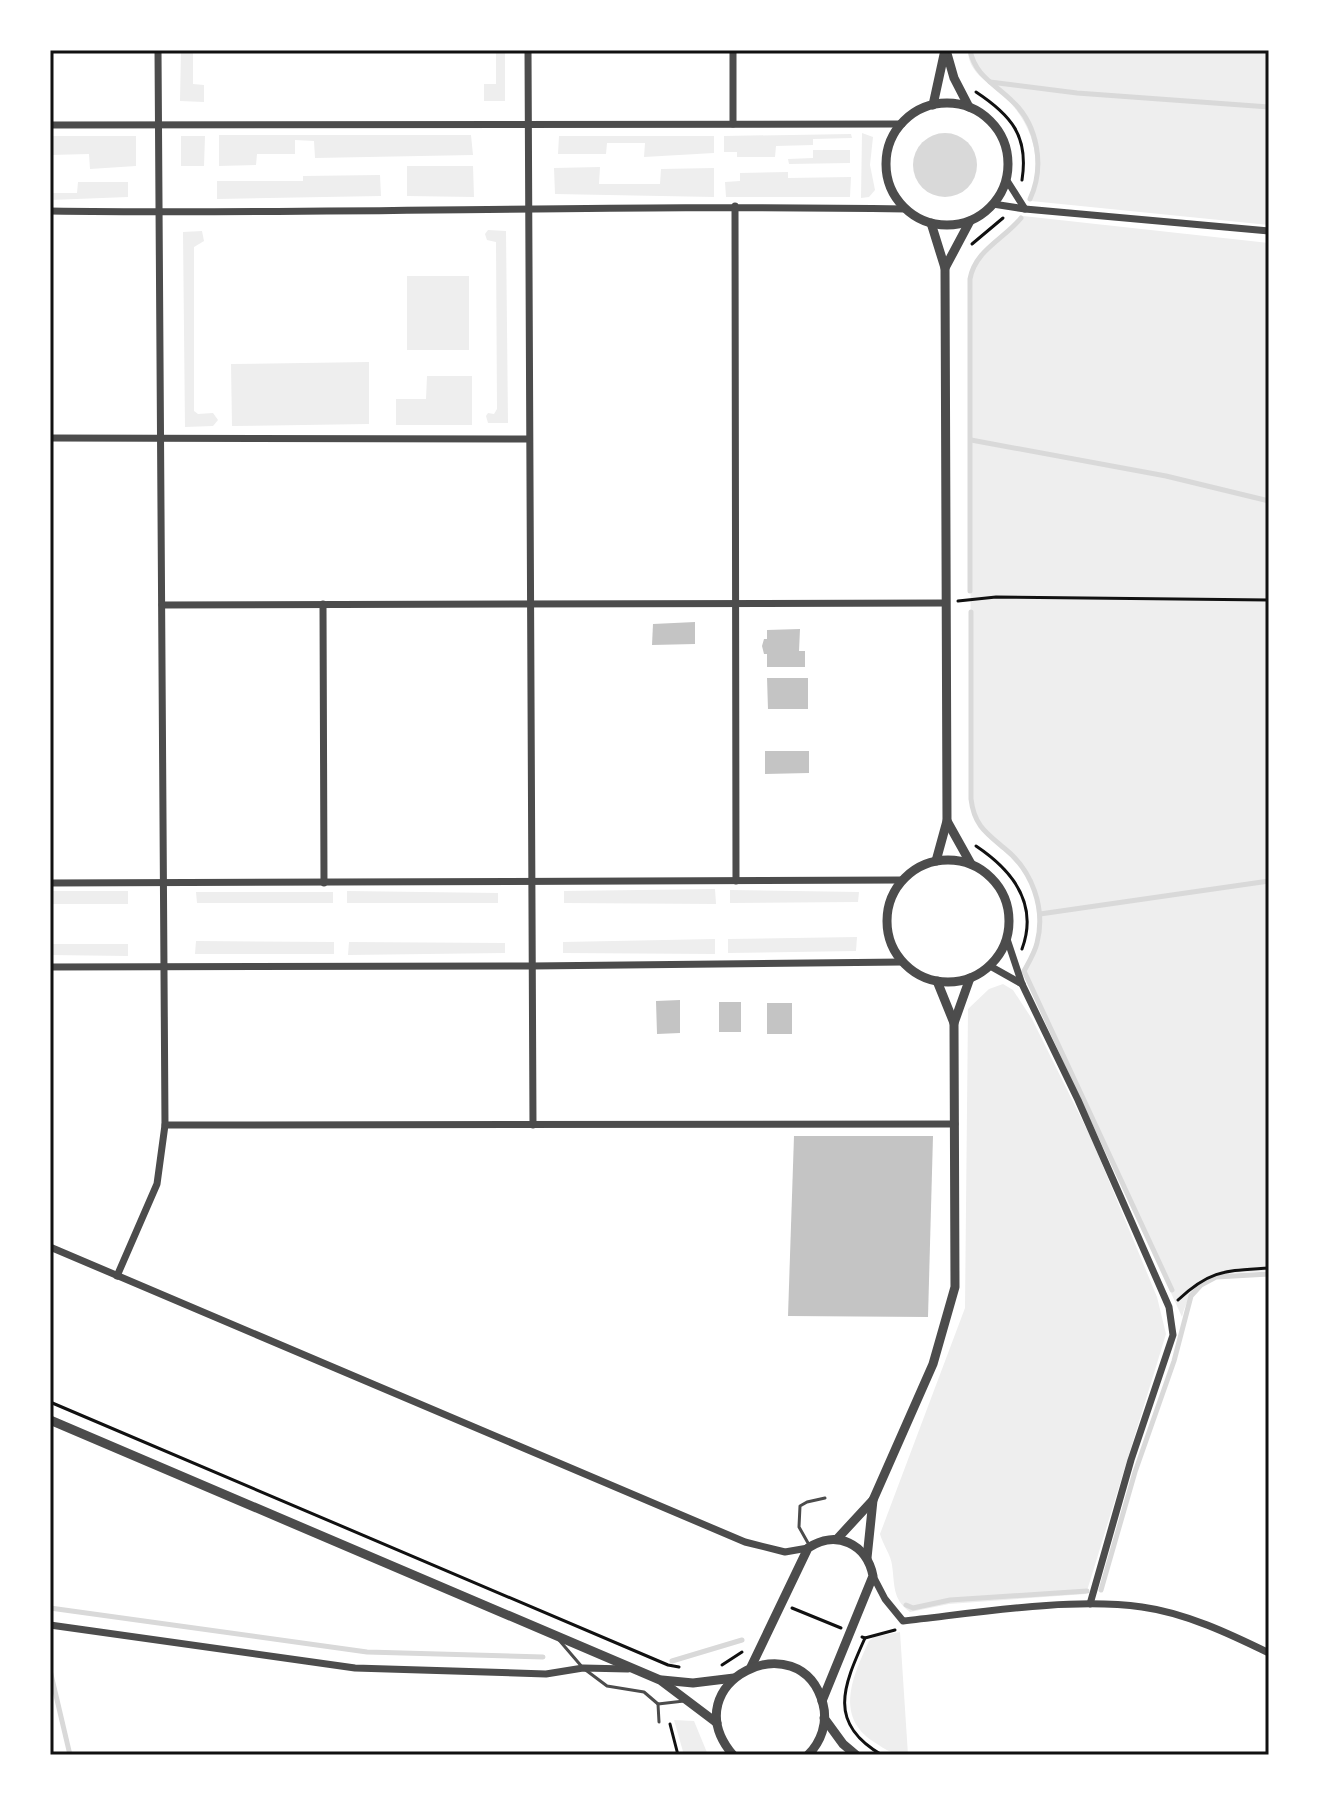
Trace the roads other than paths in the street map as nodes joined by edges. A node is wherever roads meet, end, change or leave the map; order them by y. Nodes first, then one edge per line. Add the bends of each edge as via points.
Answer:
1 (158, 50) edge
2 (528, 50) edge
3 (733, 50) edge
4 (945, 50) edge
5 (933, 105) junction
6 (969, 107) junction
7 (528, 124) junction
8 (733, 124) junction
9 (902, 124) junction
10 (50, 125) edge
11 (158, 125) junction
12 (1006, 179) junction
13 (993, 204) junction
14 (735, 206) junction
15 (528, 208) junction
16 (906, 209) junction
17 (1025, 209) junction
18 (50, 211) edge
19 (159, 213) junction
20 (970, 221) junction
21 (931, 223) junction
22 (1269, 231) edge
23 (945, 268) junction
24 (50, 438) edge
25 (161, 438) junction
26 (529, 439) junction
27 (736, 603) junction
28 (946, 603) junction
29 (323, 604) junction
30 (530, 604) junction
31 (162, 605) junction
32 (947, 821) junction
33 (936, 861) junction
34 (971, 864) junction
35 (903, 880) junction
36 (736, 881) junction
37 (532, 882) junction
38 (50, 883) edge
39 (164, 883) junction
40 (324, 883) junction
41 (1007, 939) junction
42 (903, 962) junction
43 (532, 966) junction
44 (990, 966) junction
45 (50, 967) edge
46 (164, 967) junction
47 (970, 978) junction
48 (937, 981) junction
49 (1022, 984) junction
50 (954, 1023) junction
51 (955, 1124) junction
52 (165, 1125) junction
53 (533, 1125) junction
54 (50, 1247) edge
55 (117, 1276) junction
56 (50, 1420) edge
57 (825, 1498) dead end
58 (873, 1500) junction
59 (837, 1539) junction
60 (809, 1548) junction
61 (867, 1558) junction
62 (873, 1576) junction
63 (1090, 1604) junction
64 (50, 1625) edge
65 (557, 1637) junction
66 (1269, 1653) edge
67 (751, 1667) junction
68 (583, 1668) junction
69 (634, 1669) junction
70 (734, 1678) junction
71 (660, 1680) junction
72 (690, 1700) junction
73 (822, 1701) junction
74 (658, 1704) junction
75 (824, 1718) junction
76 (659, 1722) dead end
77 (717, 1723) junction
78 (733, 1755) edge
79 (808, 1755) edge
80 (856, 1755) edge

1 - 11 street
2 - 7 street
3 - 8 street
4 - 5 street
4 - 6 street
5 - 6 street
5 - 9 street
6 - 12 street via 1001,136
7 - 8 street
7 - 11 street
7 - 15 street
8 - 9 street
9 - 16 street via 893,137 886,168
10 - 11 street
11 - 19 street
12 - 13 street
12 - 17 street
13 - 17 street
13 - 20 street
14 - 15 street
14 - 16 street
14 - 27 street
15 - 19 street
15 - 26 street
16 - 21 street
17 - 22 street
18 - 19 street
19 - 25 street
20 - 21 street
20 - 23 street
21 - 23 street
23 - 28 street
24 - 25 street
25 - 26 street
25 - 31 street
26 - 30 street
27 - 28 street
27 - 30 street
27 - 36 street
28 - 32 street
29 - 30 street
29 - 31 street
29 - 40 street
30 - 37 street
31 - 39 street
32 - 33 street
32 - 34 street
33 - 34 street
33 - 35 street
34 - 41 street via 999,886 1010,921
35 - 36 street
35 - 42 street via 888,912 893,947
36 - 37 street
37 - 40 street
37 - 43 street
38 - 39 street
39 - 40 street
39 - 46 street
41 - 44 street
41 - 49 street
42 - 43 street
42 - 48 street
43 - 46 street
43 - 53 street
44 - 47 street
44 - 49 street
45 - 46 street
46 - 52 street
47 - 48 street
47 - 50 street
48 - 50 street
49 - 63 street via 1169,1307 1173,1335
50 - 51 street
51 - 53 street
51 - 58 street via 955,1287 933,1364
52 - 53 street
52 - 55 street via 157,1184
54 - 55 street
55 - 60 street via 745,1542 785,1552
56 - 65 street
57 - 60 lane via 800,1506 799,1527
58 - 59 street
58 - 61 street
59 - 60 street
59 - 61 street
60 - 67 street
61 - 62 street
62 - 63 street via 903,1621
62 - 73 street
63 - 66 street via 1152,1608
64 - 68 street via 355,1668 546,1674
65 - 68 lane
65 - 69 street
67 - 70 street
67 - 73 street via 776,1663 800,1671
68 - 69 street
68 - 74 lane via 607,1686 644,1692
69 - 71 street
70 - 71 street
70 - 77 street via 720,1698
71 - 72 street
72 - 74 lane
72 - 77 street
73 - 75 street
74 - 76 lane
75 - 79 street via 818,1742
75 - 80 street
77 - 78 street

